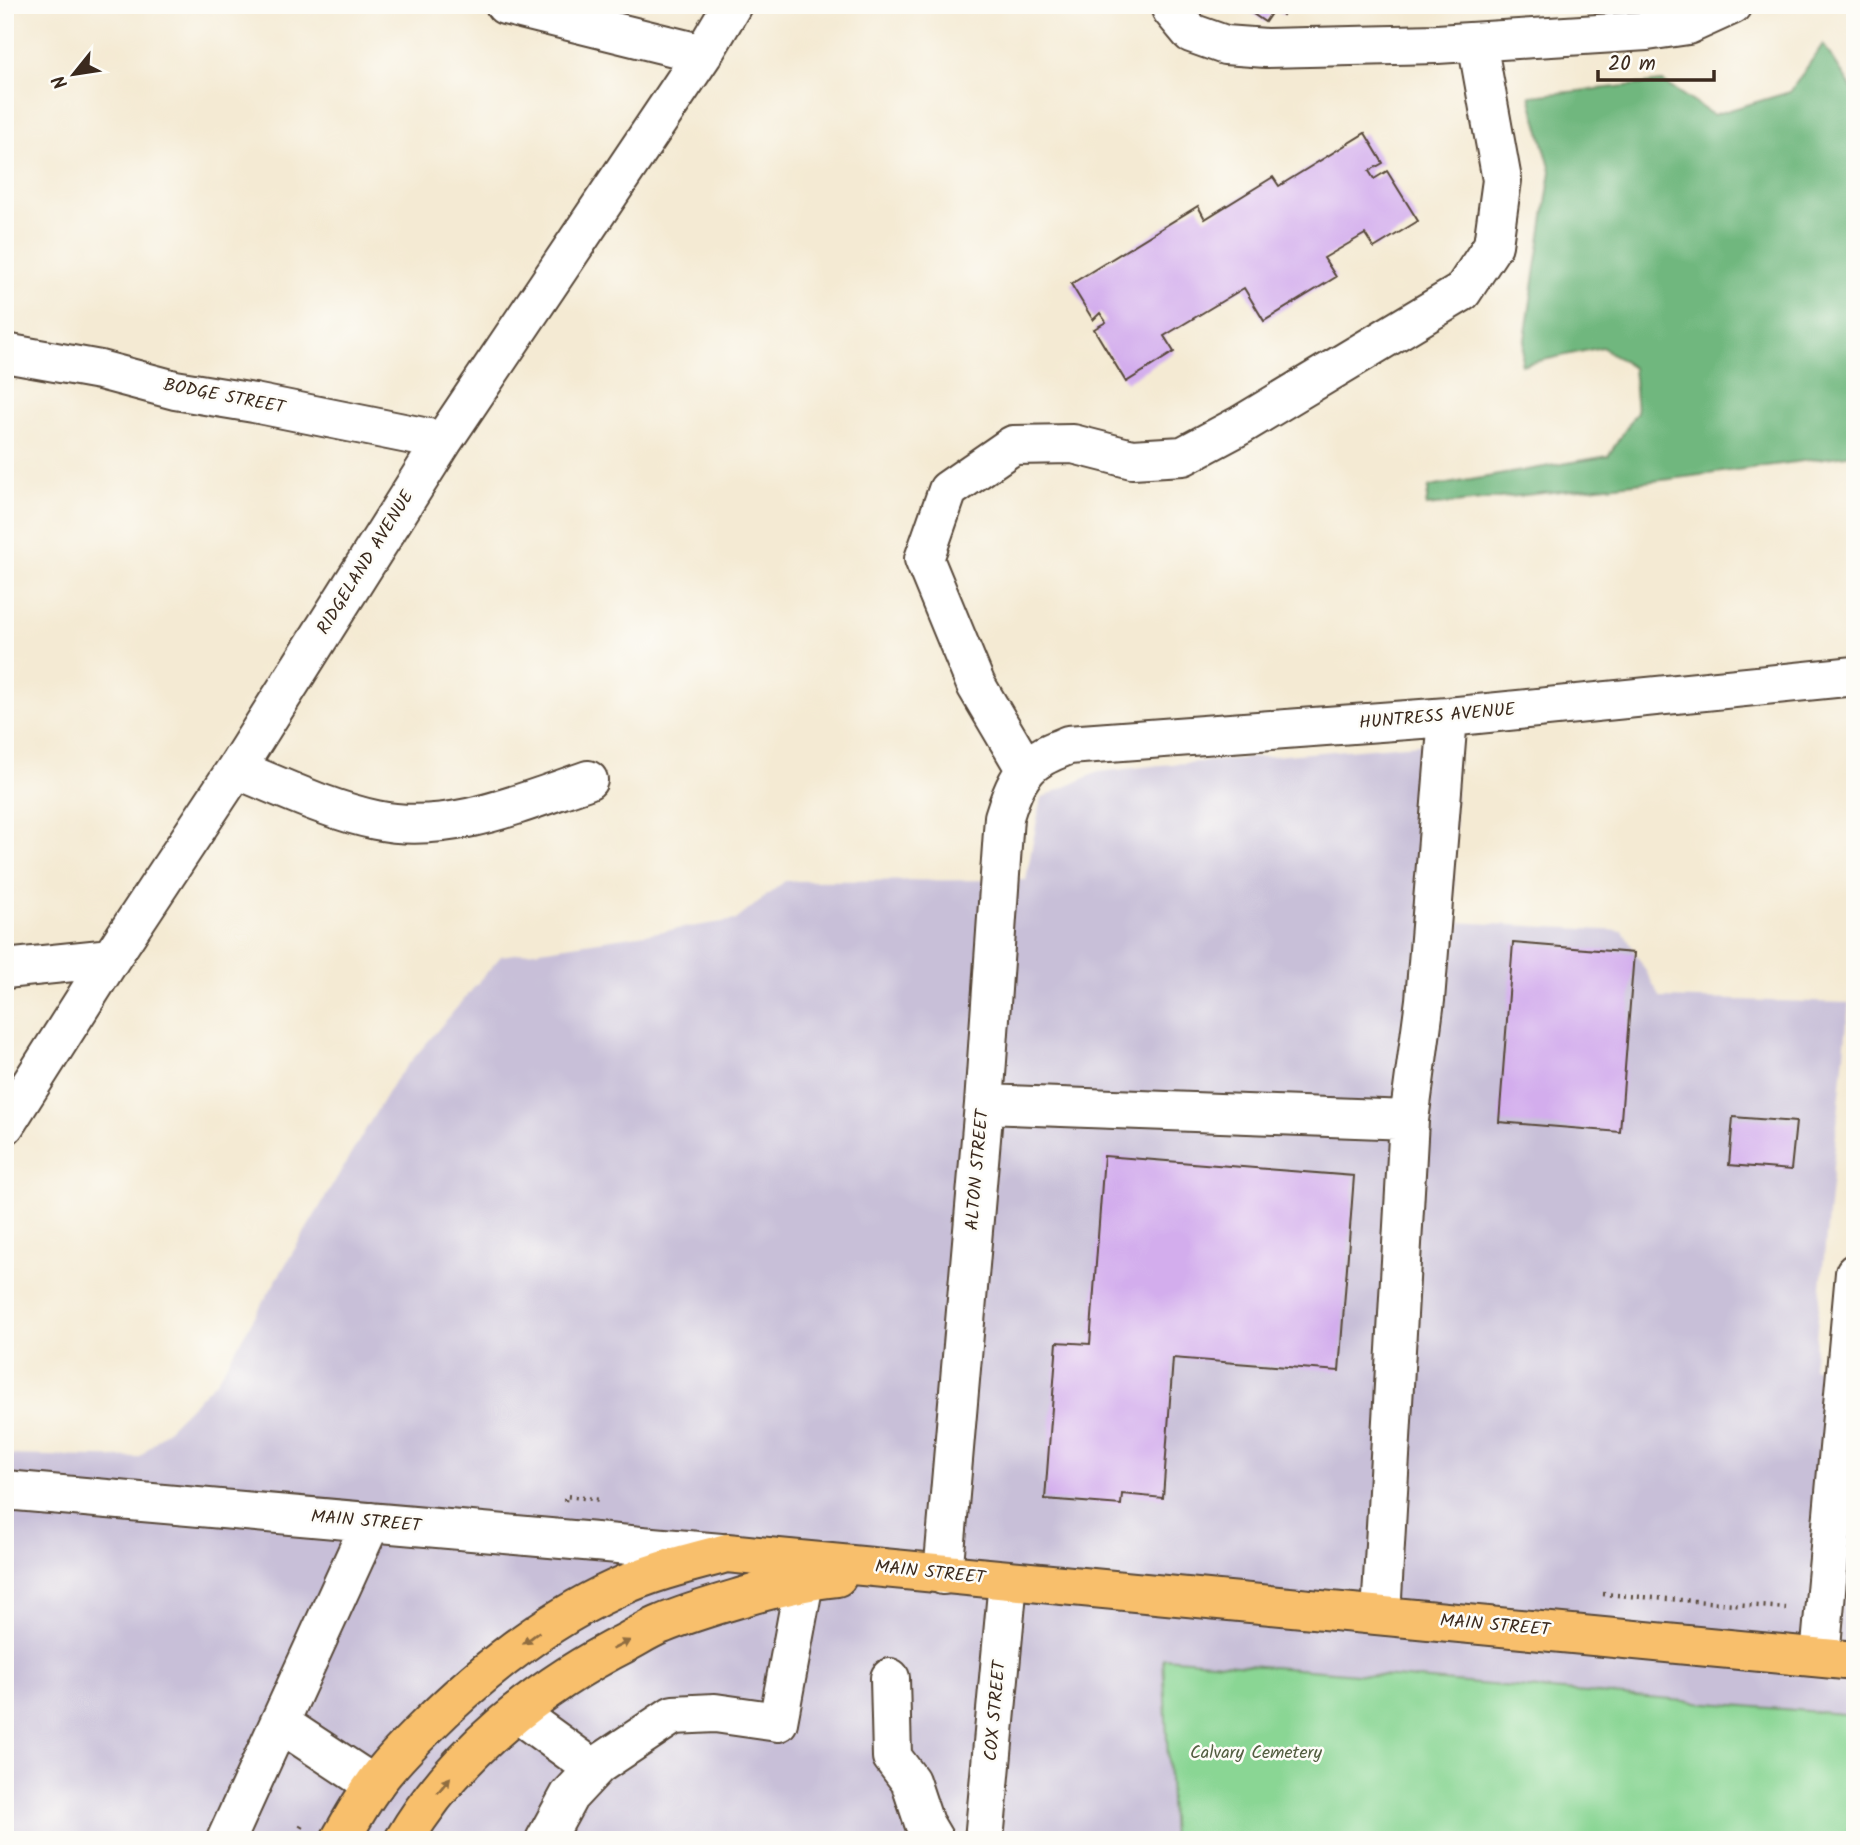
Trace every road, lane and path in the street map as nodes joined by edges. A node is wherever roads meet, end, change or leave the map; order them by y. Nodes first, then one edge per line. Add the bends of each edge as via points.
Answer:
1 (505, 5) edge
2 (732, 5) edge
3 (1170, 5) edge
4 (1732, 5) edge
5 (1477, 42) junction
6 (703, 54) junction
7 (5, 353) edge
8 (443, 440) junction
9 (1855, 676) edge
10 (1448, 717) junction
11 (236, 769) junction
12 (1026, 771) junction
13 (588, 780) dead end
14 (111, 958) junction
15 (5, 969) edge
16 (984, 1104) junction
17 (1409, 1120) junction
18 (5, 1125) edge
19 (1855, 1273) edge
20 (5, 1490) edge
21 (371, 1522) junction
22 (727, 1553) junction
23 (898, 1570) junction
24 (943, 1575) junction
25 (1008, 1581) junction
26 (804, 1582) junction
27 (1381, 1615) junction
28 (1837, 1659) edge
29 (890, 1678) dead end
30 (517, 1713) junction
31 (279, 1723) junction
32 (594, 1769) junction
33 (373, 1785) junction
34 (226, 1840) edge
35 (340, 1840) edge
36 (404, 1840) edge
37 (545, 1840) edge
38 (934, 1840) edge
39 (984, 1840) edge

1 - 6 street
2 - 6 street, RIDGELAND AVENUE
3 - 5 street via 1191,33 1225,45
4 - 5 street via 1688,24 1647,31
5 - 12 street via 1502,180 1493,246 1462,292 1183,456 1132,459 1073,444 1013,444 948,490 923,559 976,685
6 - 8 street, RIDGELAND AVENUE
7 - 8 street, BODGE STREET
8 - 11 street, RIDGELAND AVENUE
9 - 10 street, HUNTRESS AVENUE
10 - 12 street, HUNTRESS AVENUE via 1068,745 1040,758
10 - 17 street via 1425,1000
11 - 13 street via 342,811 416,823 458,821
11 - 14 street, RIDGELAND AVENUE
12 - 16 street, ALTON STREET via 1012,792 1004,817
14 - 15 street
14 - 18 street, RIDGELAND AVENUE
16 - 17 street
16 - 24 street, ALTON STREET
17 - 27 street
19 - 28 street
20 - 21 street, MAIN STREET
21 - 22 street, MAIN STREET
21 - 31 street
22 - 23 main road, MAIN STREET
22 -> 33 main road via 616,1588 541,1630 471,1684
23 - 24 main road, MAIN STREET
23 - 26 main road
24 - 25 main road, MAIN STREET
25 - 27 main road, MAIN STREET
25 - 39 street, COX STREET
30 -> 26 main road via 562,1678 662,1624
26 - 32 street via 778,1722 715,1713 673,1715
27 - 28 main road, MAIN STREET
29 - 38 street via 892,1757 910,1781
30 - 32 street
36 -> 30 main road via 445,1783
31 - 33 street
31 - 34 street
32 - 37 street via 569,1796
33 - 35 main road

